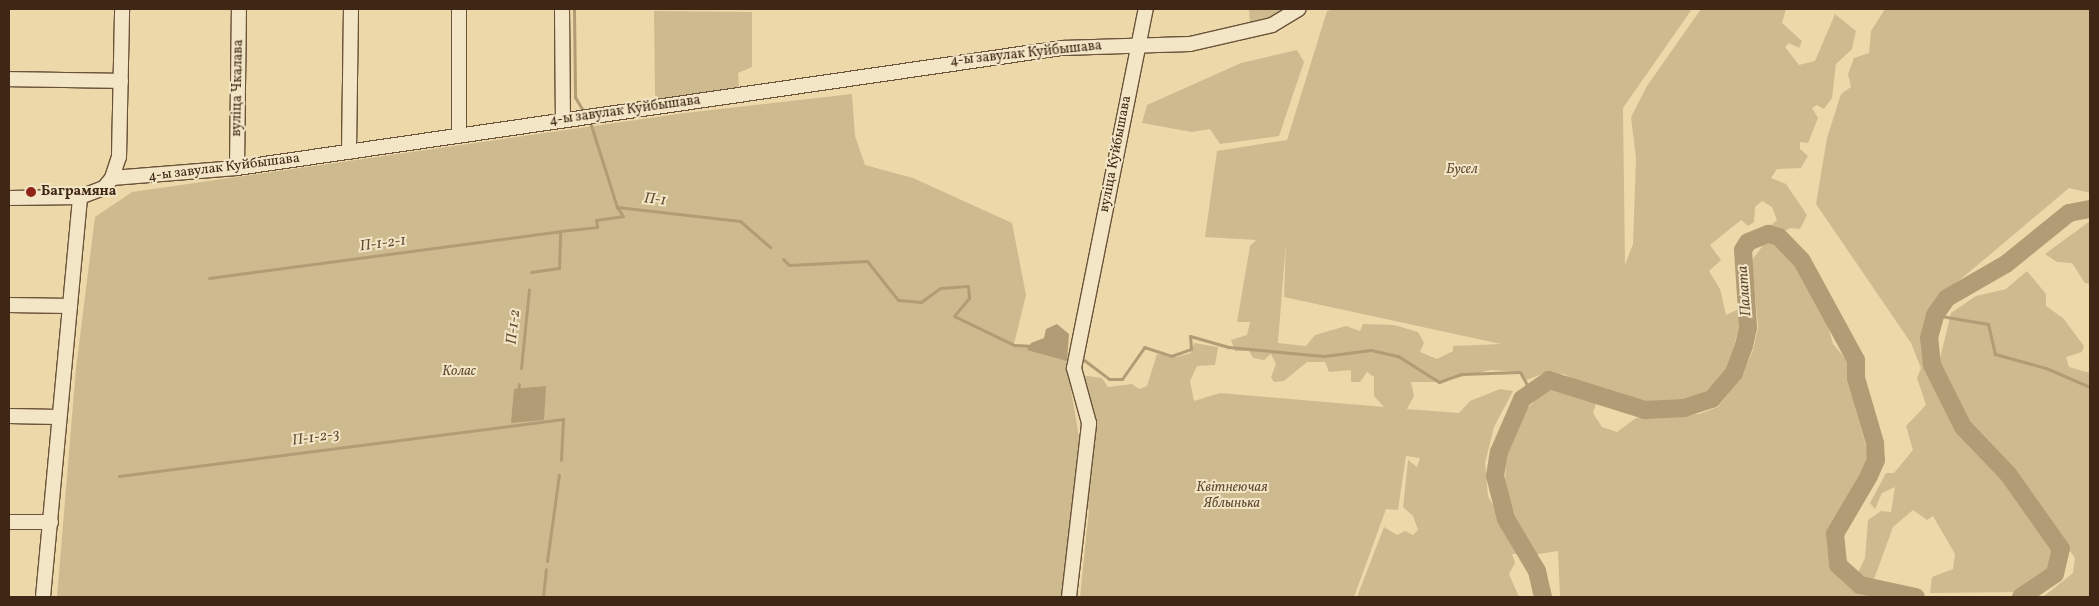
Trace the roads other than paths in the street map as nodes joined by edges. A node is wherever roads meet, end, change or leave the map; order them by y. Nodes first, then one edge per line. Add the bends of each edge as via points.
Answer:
1 (122, 9) edge
2 (239, 9) edge
3 (351, 9) edge
4 (459, 9) edge
5 (562, 9) edge
6 (1146, 9) edge
7 (1308, 9) edge
8 (1297, 12) edge
9 (1138, 44) junction
10 (9, 78) edge
11 (121, 81) junction
12 (563, 120) junction
13 (459, 135) junction
14 (349, 152) junction
15 (237, 168) junction
16 (112, 178) junction
17 (80, 197) junction
18 (9, 198) edge
19 (9, 305) edge
20 (70, 306) junction
21 (9, 416) edge
22 (58, 417) junction
23 (9, 522) edge
24 (51, 522) junction
25 (43, 597) edge
26 (1069, 597) edge

1 - 11 street
2 - 15 street, вуліца Чкалава
3 - 14 street
4 - 13 street
5 - 12 street
6 - 9 street, вуліца Куйбышава
7 - 8 street, 4-ы завулак Куйбышава
8 - 9 street, 4-ы завулак Куйбышава via 1218,39
9 - 12 street, 4-ы завулак Куйбышава via 1062,48 906,67
9 - 26 street, вуліца Куйбышава via 1076,357 1075,379 1090,423
10 - 11 street
11 - 16 street via 118,157
12 - 13 street, 4-ы завулак Куйбышава
13 - 14 street, 4-ы завулак Куйбышава
14 - 15 street, 4-ы завулак Куйбышава
15 - 16 street, 4-ы завулак Куйбышава
16 - 17 street via 104,188
17 - 18 street
17 - 20 street
19 - 20 street
20 - 22 street
21 - 22 street
22 - 24 street
23 - 24 street
24 - 25 street

